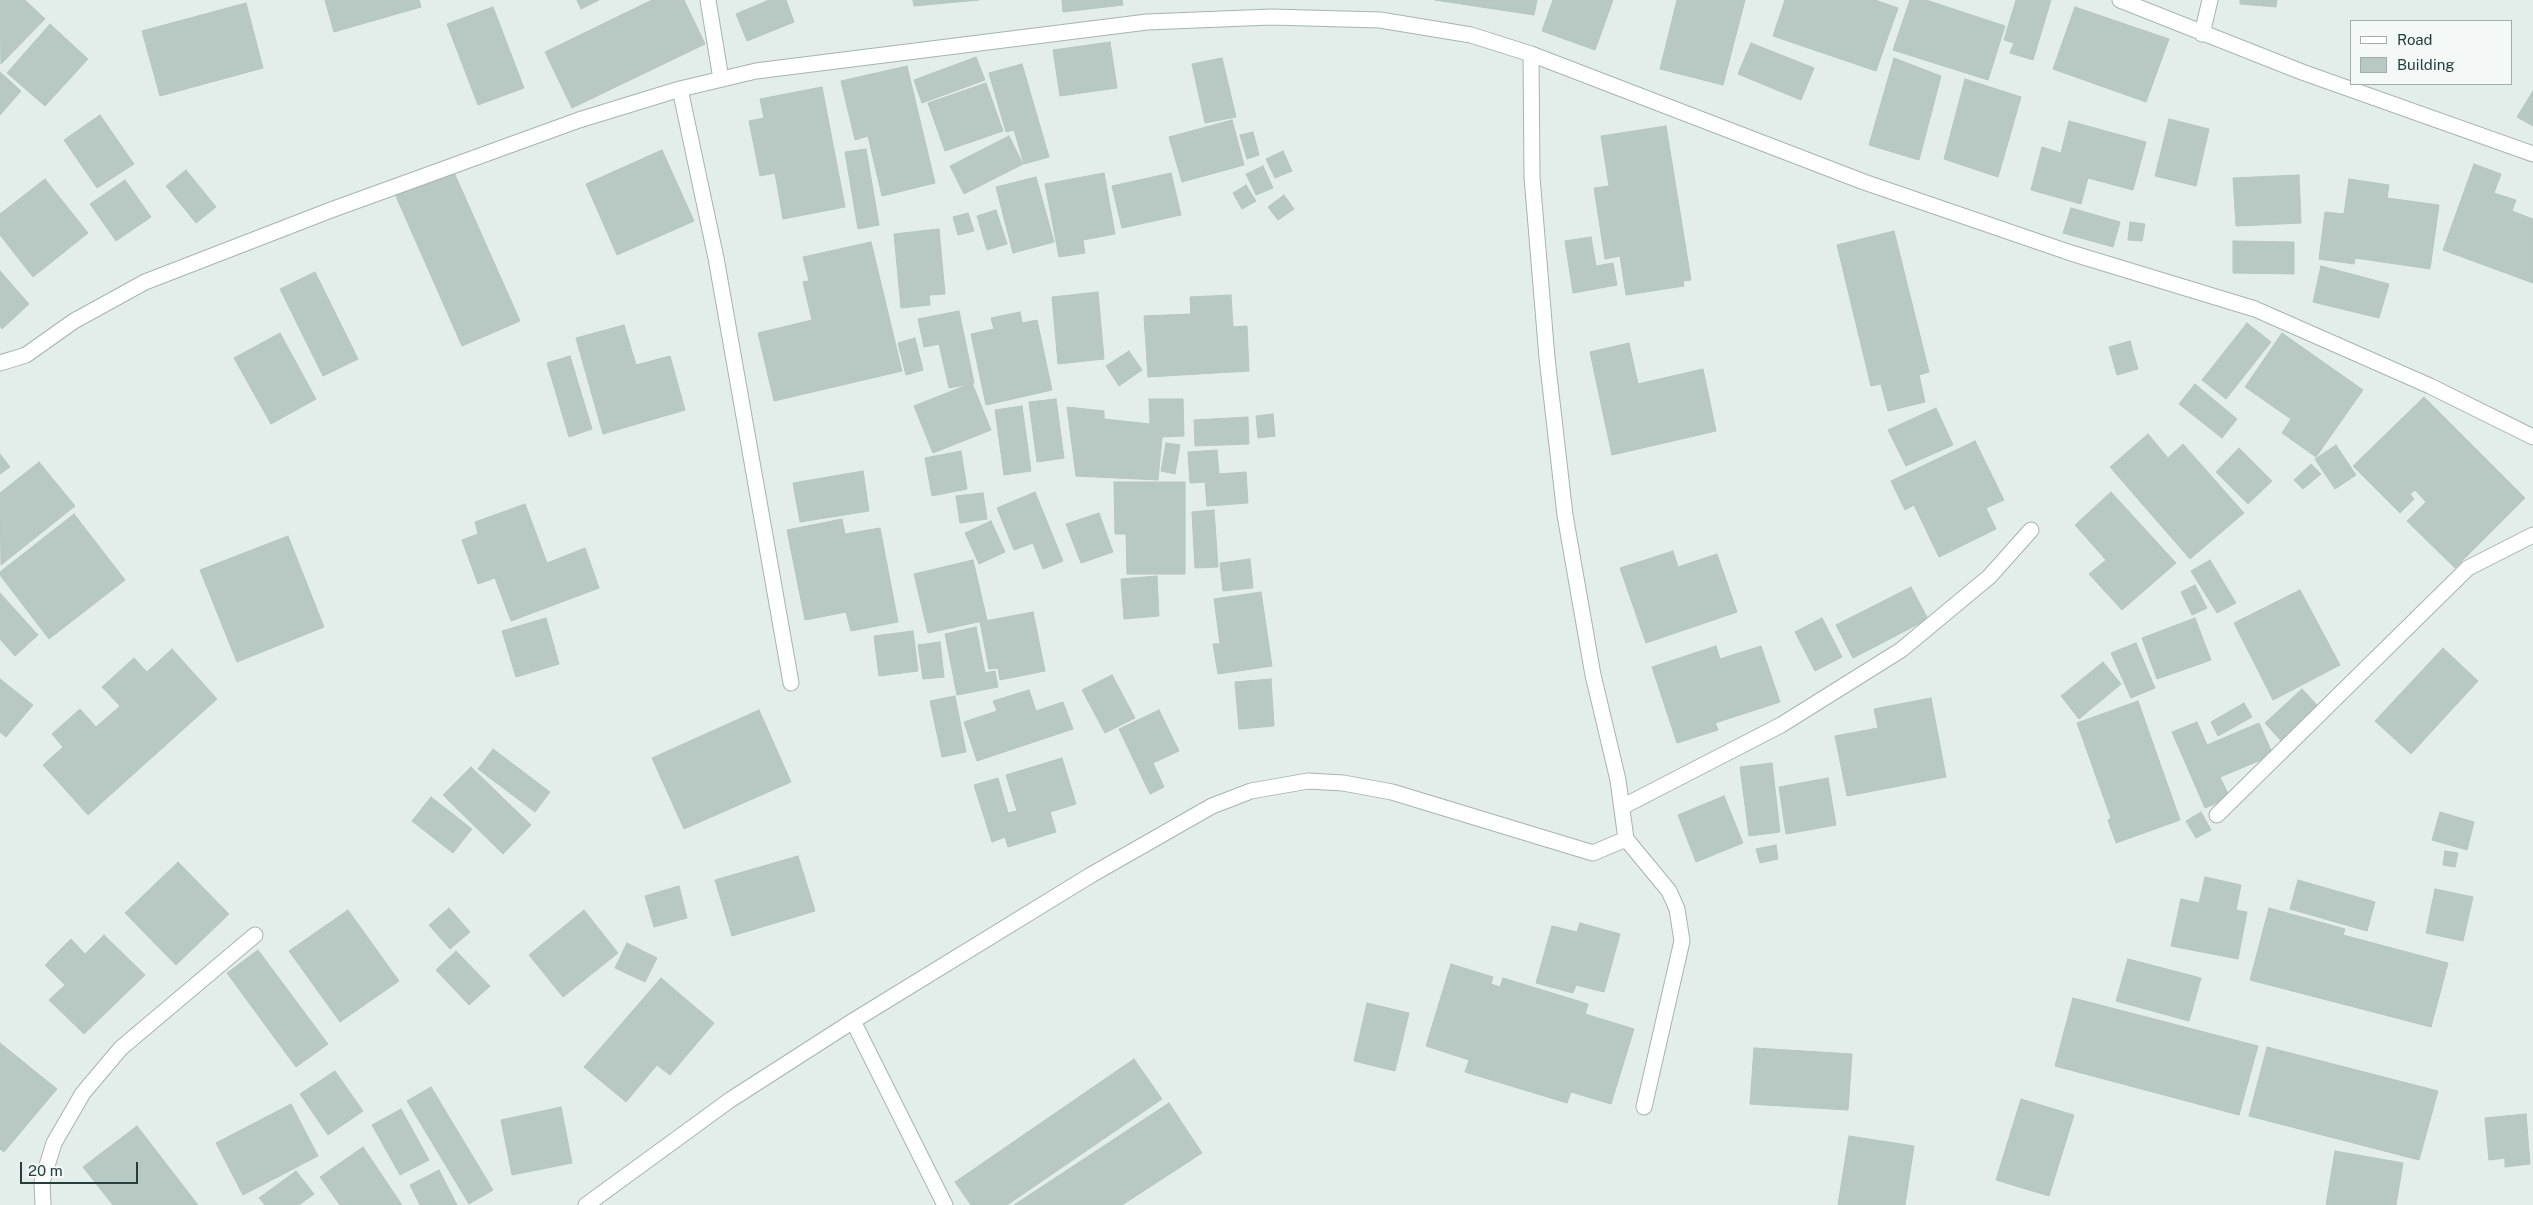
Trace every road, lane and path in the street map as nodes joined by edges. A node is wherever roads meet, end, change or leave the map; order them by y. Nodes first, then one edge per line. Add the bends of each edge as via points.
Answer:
1 (708, 0) edge
2 (2120, 0) edge
3 (2210, 0) edge
4 (2202, 34) junction
5 (1530, 54) junction
6 (721, 79) junction
7 (680, 89) junction
8 (2533, 154) edge
9 (0, 362) edge
10 (2533, 437) edge
11 (2031, 530) dead end
12 (2533, 535) edge
13 (791, 684) dead end
14 (1622, 807) junction
15 (2217, 815) dead end
16 (1626, 840) junction
17 (255, 935) dead end
18 (853, 1021) junction
19 (1644, 1107) dead end
20 (43, 1205) edge
21 (586, 1205) edge
22 (945, 1205) edge

1 - 6 street
2 - 4 street
3 - 4 street
4 - 8 street
5 - 6 street via 1471,35 1380,20 1271,17 1147,22 756,71
5 - 10 street via 1864,182 2071,253 2256,309 2430,386
5 - 14 street via 1532,177 1547,358 1565,515 1593,675
6 - 7 street
7 - 9 street via 579,120 330,210 145,282 74,321 26,355
7 - 13 street via 716,258
11 - 14 street via 1989,577 1900,650 1781,724
12 - 15 street via 2468,568
14 - 16 street
16 - 18 street via 1593,853 1392,792 1343,783 1308,781 1259,789 1185,820
16 - 19 street via 1669,891 1677,909 1682,941
17 - 20 street via 121,1048 83,1093 54,1142 42,1182
18 - 21 street via 730,1100
18 - 22 street

